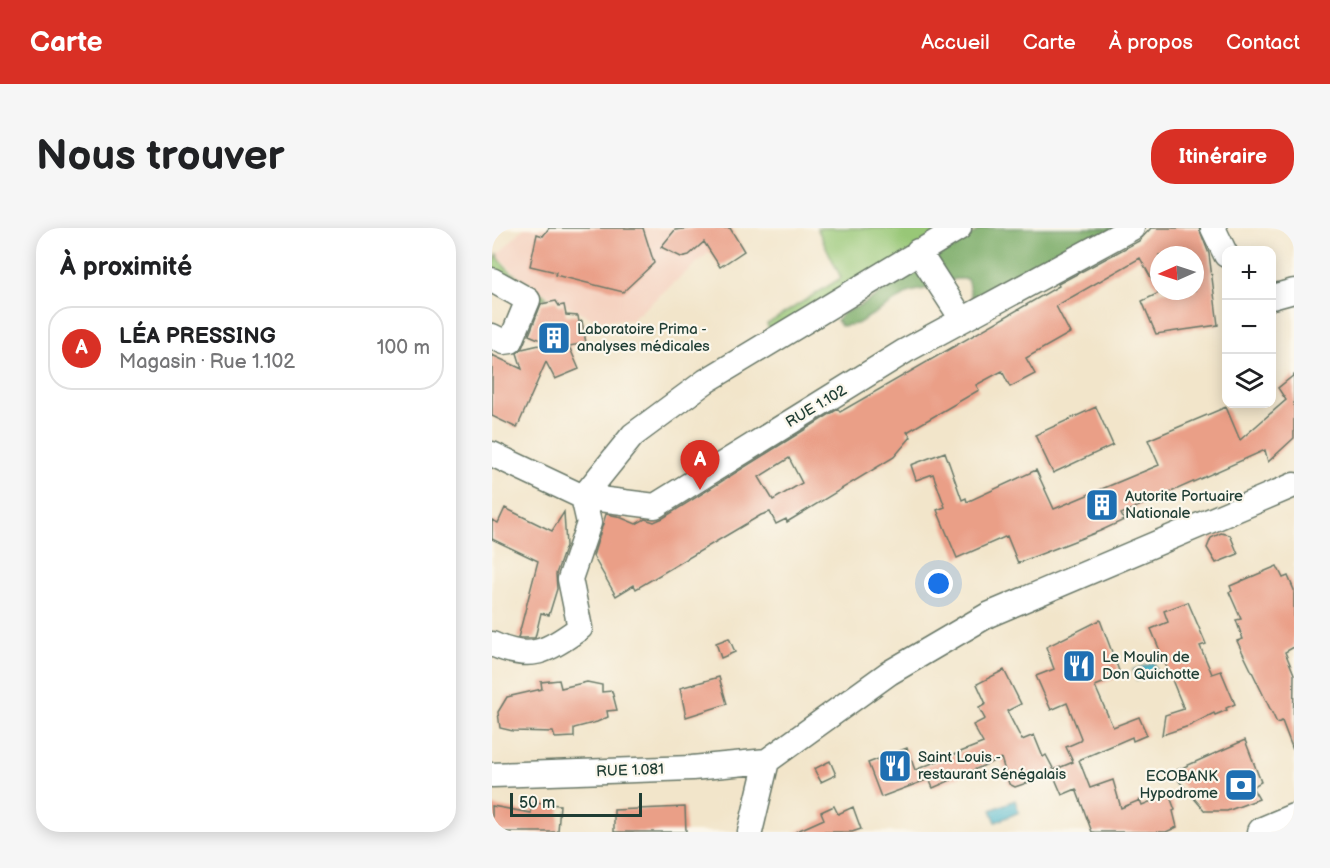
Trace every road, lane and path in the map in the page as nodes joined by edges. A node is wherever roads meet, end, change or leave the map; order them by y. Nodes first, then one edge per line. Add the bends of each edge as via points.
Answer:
1 (959, 228) edge
2 (1132, 228) edge
3 (1213, 228) edge
4 (1222, 246) edge
5 (918, 251) junction
6 (492, 280) edge
7 (1294, 291) edge
8 (1276, 296) edge
9 (962, 319) junction
10 (492, 336) edge
11 (492, 454) edge
12 (1294, 485) edge
13 (583, 498) junction
14 (492, 644) edge
15 (767, 761) junction
16 (492, 775) edge
17 (1294, 819) edge
18 (750, 832) edge
19 (1263, 832) edge

1 - 5 street
2 - 9 street, RUE 1.102
3 - 4 street
5 - 9 street
5 - 13 street via 706,381 633,435
6 - 10 street via 528,300 511,341
7 - 8 street
9 - 13 street, RUE 1.102 via 655,506
11 - 13 street, RUE 1.102
12 - 15 street via 988,615 889,673
13 - 14 street via 589,524 570,579 580,628 545,651 530,655
15 - 16 street, RUE 1.081 via 692,768
15 - 18 street
17 - 19 main road

